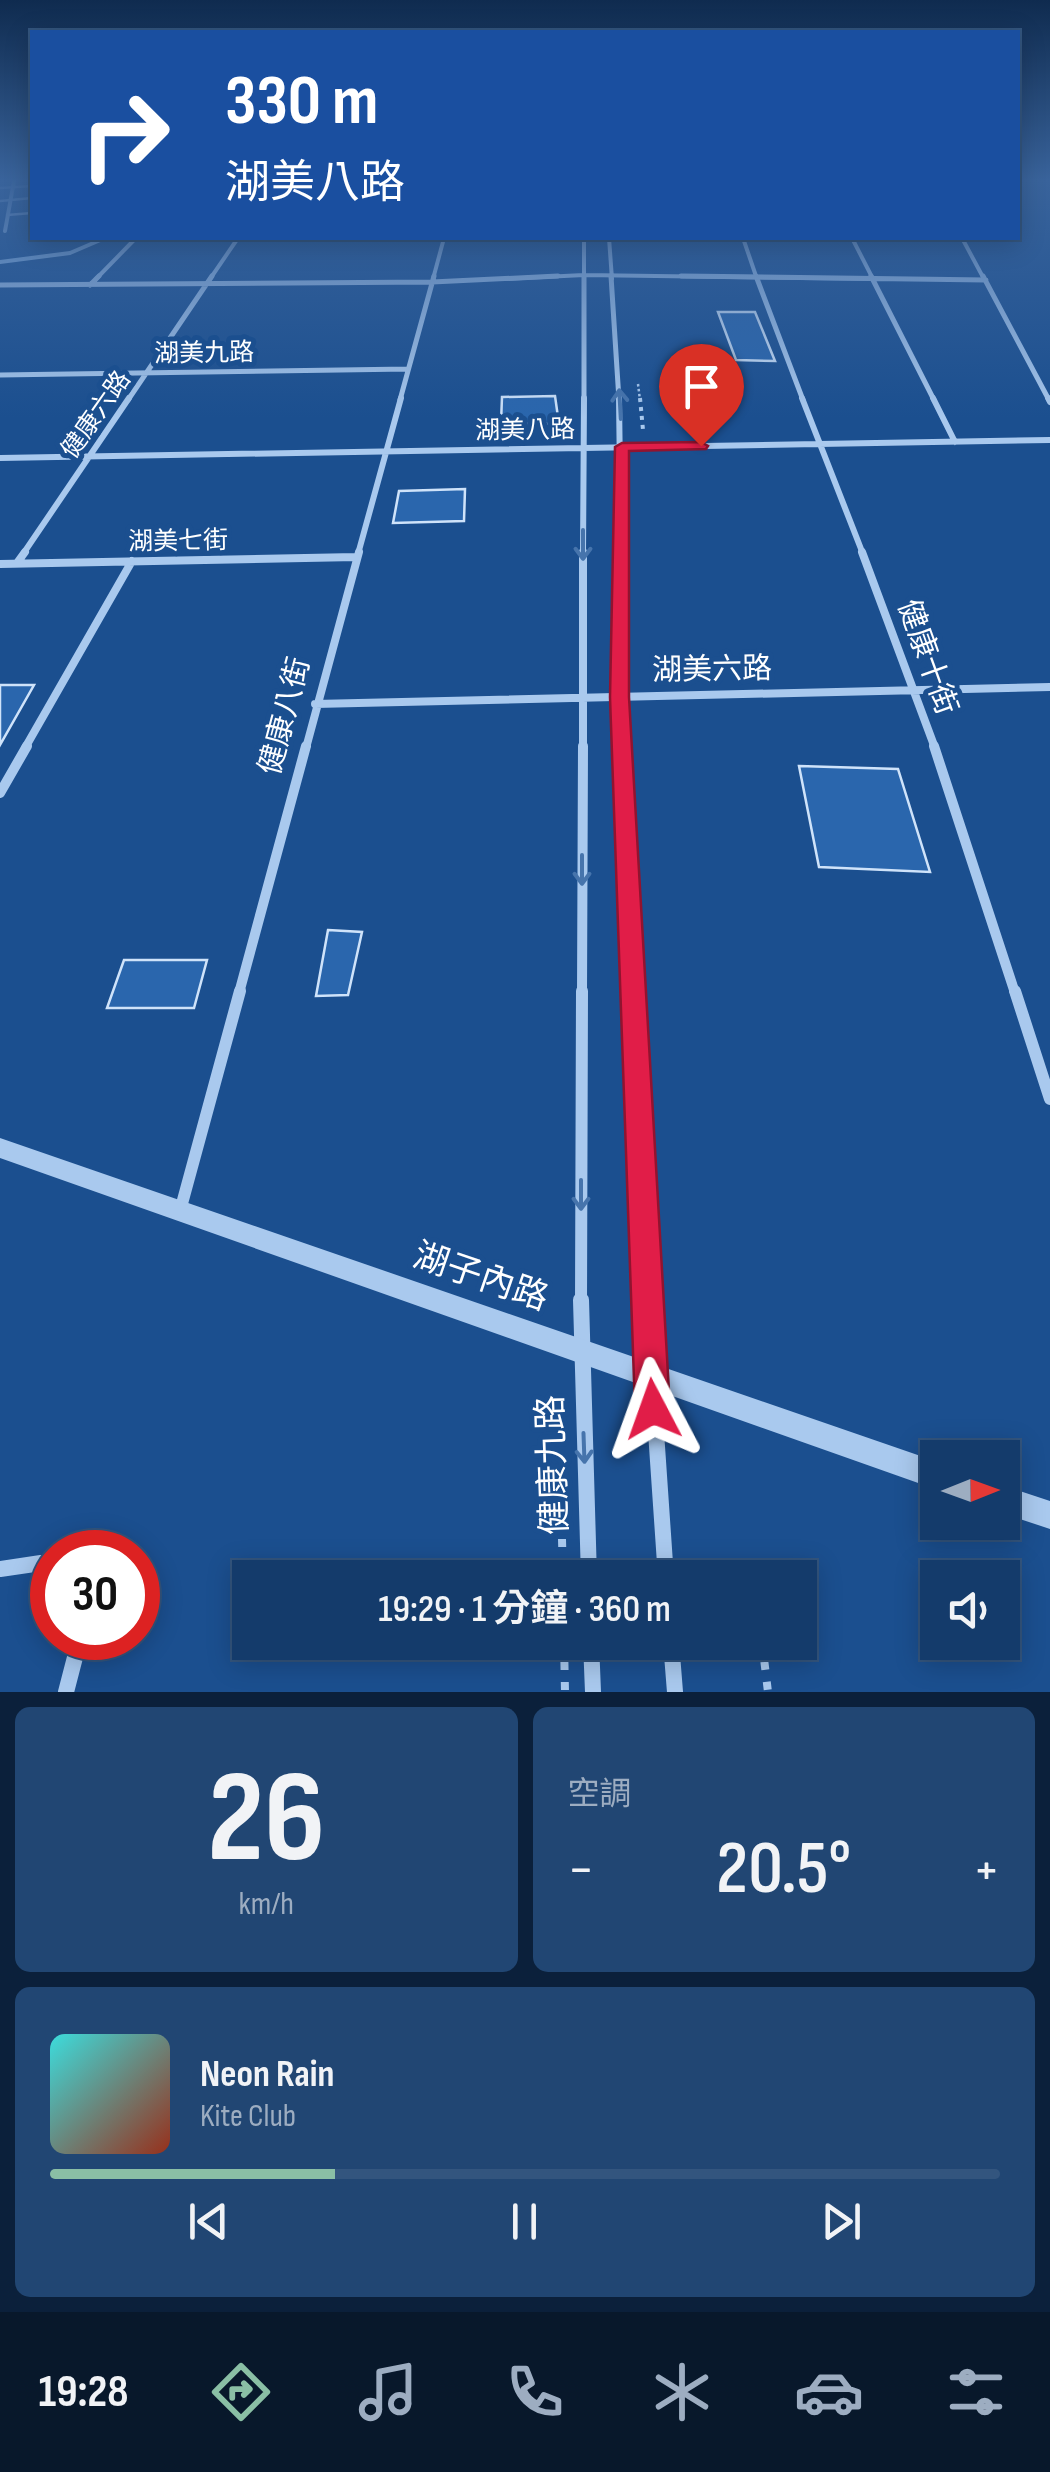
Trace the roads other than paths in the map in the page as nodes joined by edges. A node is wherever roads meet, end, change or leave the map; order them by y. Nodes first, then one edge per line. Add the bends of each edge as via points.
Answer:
1 (114, 260) edge
2 (224, 260) edge
3 (438, 260) edge
4 (584, 260) edge
5 (611, 260) edge
6 (750, 260) edge
7 (863, 260) edge
8 (975, 260) edge
9 (584, 274) junction
10 (613, 275) junction
11 (756, 278) junction
12 (872, 279) junction
13 (986, 280) junction
14 (432, 282) junction
15 (209, 284) junction
16 (90, 285) junction
17 (0, 286) edge
18 (408, 369) junction
19 (148, 373) junction
20 (0, 375) edge
21 (1050, 402) edge
22 (1050, 440) edge
23 (954, 442) junction
24 (820, 444) junction
25 (622, 447) junction
26 (584, 448) junction
27 (385, 452) junction
28 (90, 456) junction
29 (0, 458) edge
30 (356, 557) junction
31 (132, 561) junction
32 (17, 563) junction
33 (0, 564) edge
34 (1050, 686) edge
35 (916, 690) junction
36 (620, 697) junction
37 (583, 698) junction
38 (316, 704) junction
39 (0, 793) edge
40 (1050, 1099) edge
41 (0, 1148) edge
42 (180, 1211) junction
43 (580, 1351) junction
44 (650, 1375) junction
45 (920, 1470) edge
46 (1020, 1504) edge
47 (1050, 1515) edge
48 (588, 1560) edge
49 (665, 1560) edge
50 (30, 1565) edge
51 (0, 1570) edge
52 (74, 1660) edge
53 (592, 1660) edge
54 (672, 1660) edge
55 (66, 1692) edge
56 (593, 1692) edge
57 (675, 1692) edge

1 - 16 street
2 - 15 street, 健康六路
3 - 14 street, 健康八街
4 - 9 street, 健康九路
5 - 10 street
6 - 11 street, 健康十街
7 - 12 street
8 - 13 street
9 - 10 street
9 - 14 street
9 - 26 street, 健康九路
10 - 11 street
25 -> 10 street
11 - 12 street
11 - 24 street, 健康十街
12 - 13 street
12 - 23 street
13 - 21 street
14 - 15 street
14 - 18 street, 健康八街
15 - 16 street
15 - 19 street, 健康六路
16 - 17 street
18 - 19 street, 湖美九路
18 - 27 street, 健康八街
19 - 20 street, 湖美九路
19 - 28 street, 健康六路
22 - 23 street, 湖美八路
23 - 24 street, 湖美八路
24 - 25 street, 湖美八路
24 - 35 street, 健康十街
25 - 26 street, 湖美八路
25 - 36 street
26 - 27 street, 湖美八路
26 -> 37 street, 健康九路
27 - 28 street, 湖美八路
27 - 30 street, 健康八街
28 - 29 street, 湖美八路
28 - 32 street, 健康六路
30 - 31 street, 湖美七街
30 - 38 street, 健康八街
31 - 32 street, 湖美七街
31 - 39 street
32 - 33 street, 湖美七街
34 - 35 street, 湖美六路
35 - 36 street, 湖美六路
35 - 40 street, 健康十街
36 - 37 street, 湖美六路
36 - 44 street
37 - 38 street, 湖美六路
37 -> 43 street, 健康九路
38 - 42 street, 健康八街
41 - 42 street, 湖子內路
42 - 43 street, 湖子內路
43 - 44 street, 湖子內路
43 -> 48 street, 健康九路
44 - 45 street, 湖子內路
44 - 49 street
46 - 47 street
50 - 51 street
52 - 55 street
53 - 56 street
54 - 57 street

